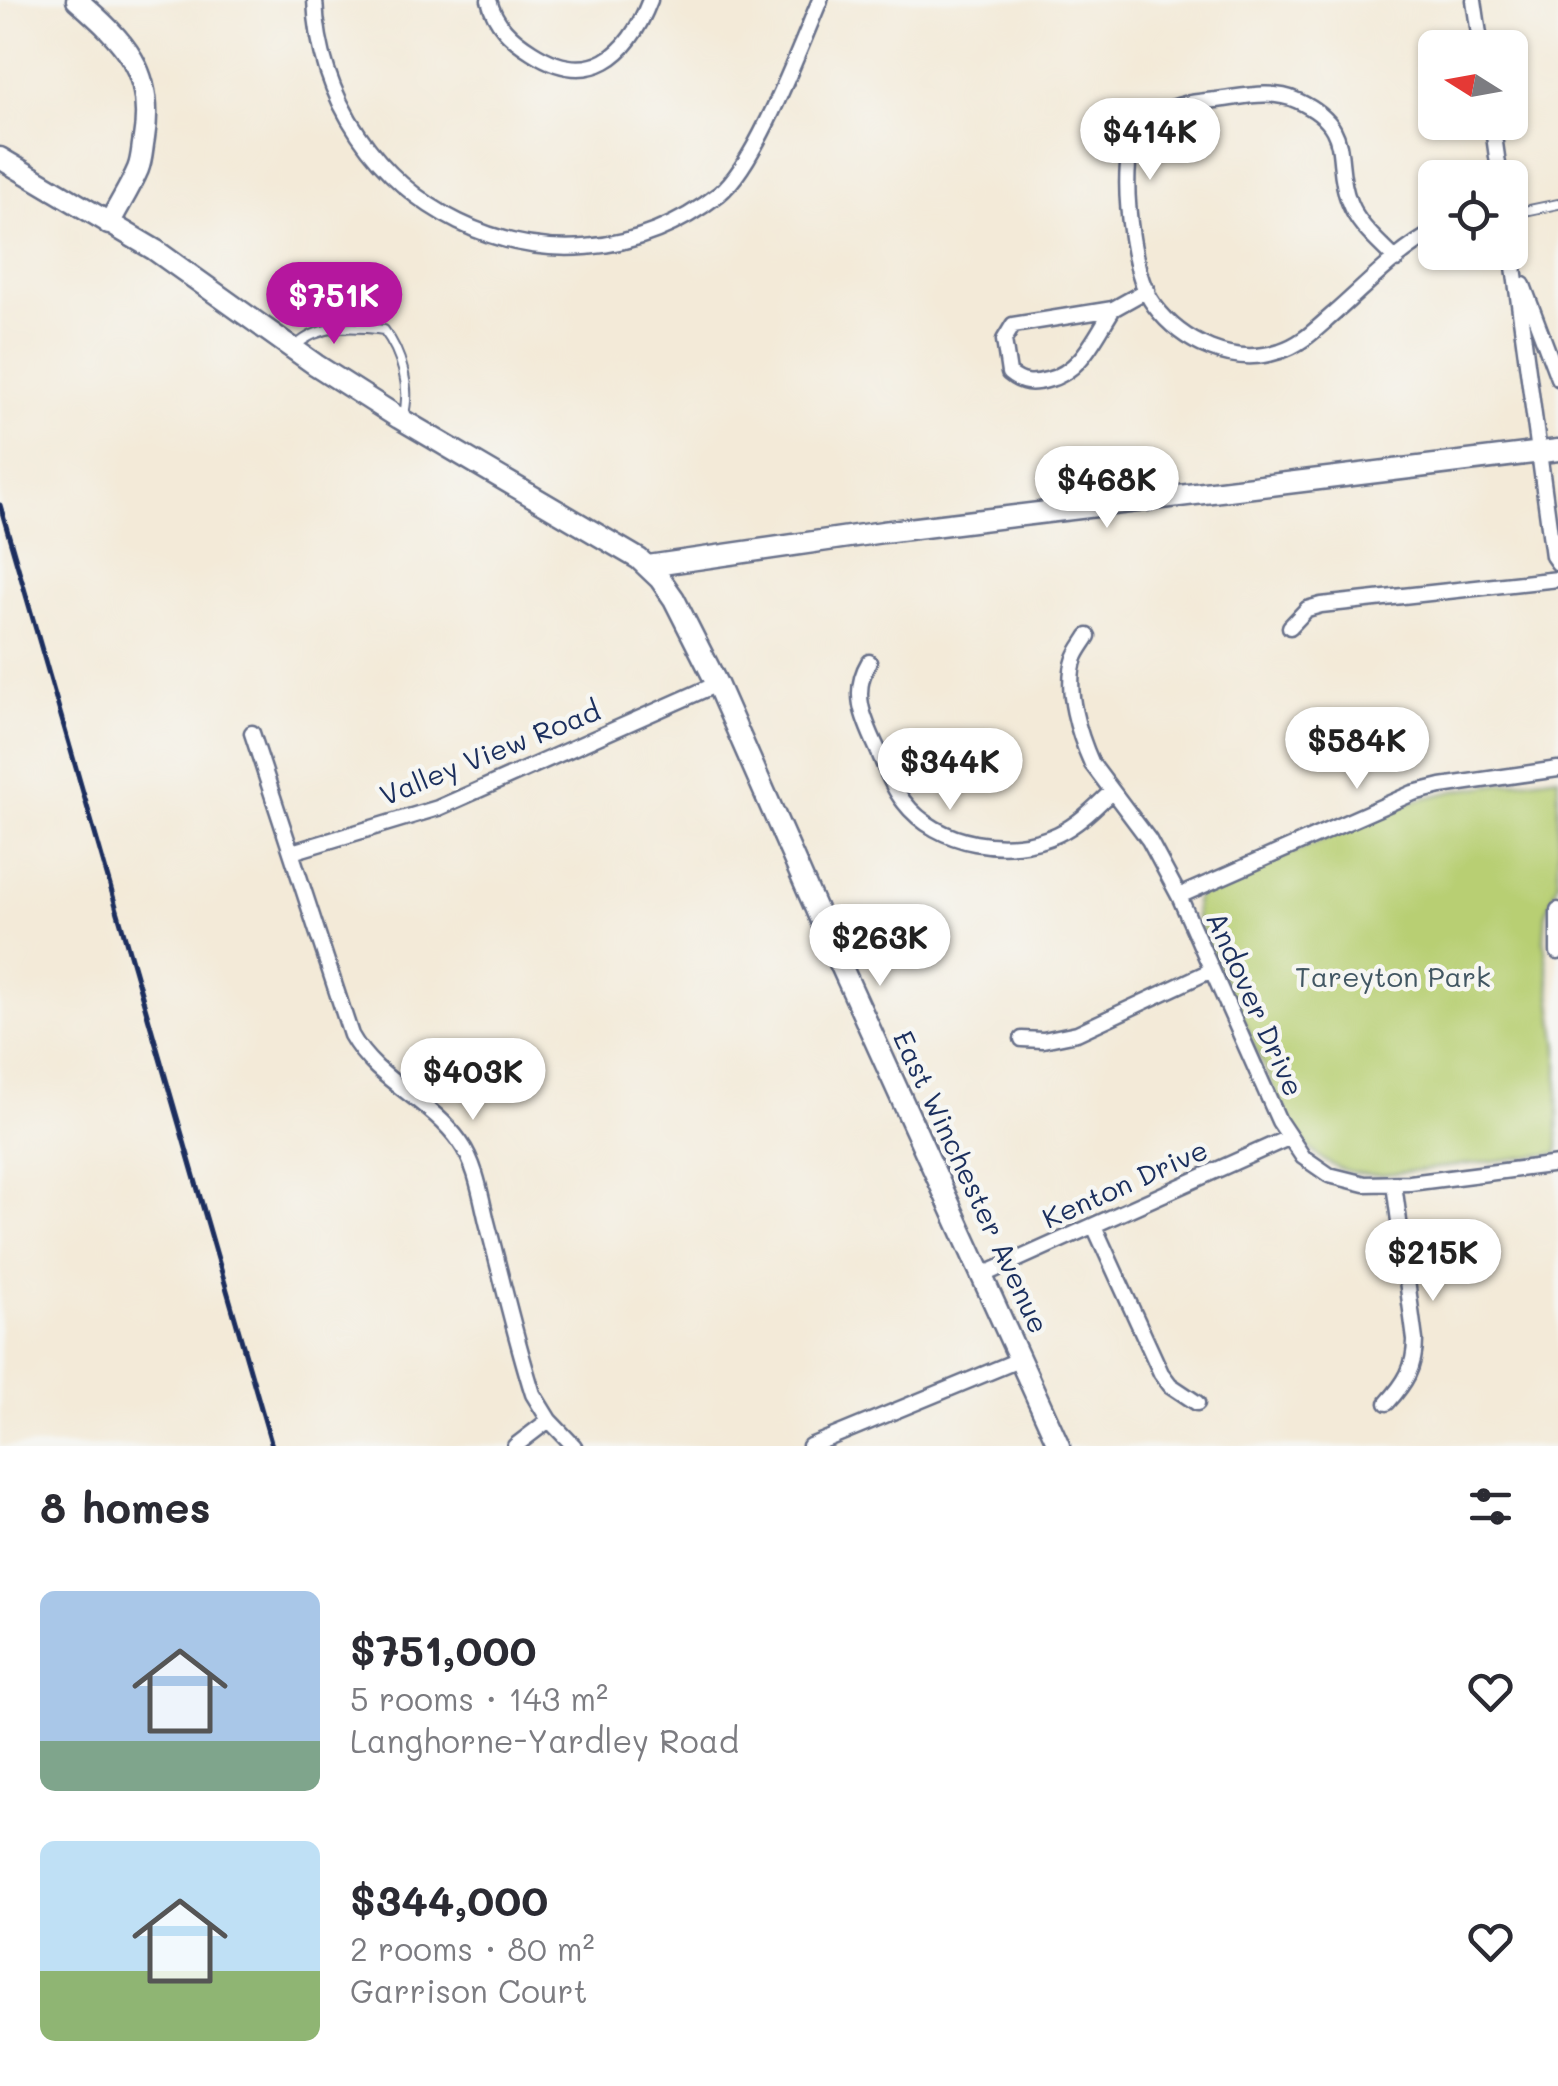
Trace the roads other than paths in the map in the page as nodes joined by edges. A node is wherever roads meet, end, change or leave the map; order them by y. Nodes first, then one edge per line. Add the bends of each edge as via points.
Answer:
1 (77, 0) edge
2 (316, 0) edge
3 (489, 0) edge
4 (650, 0) edge
5 (820, 0) edge
6 (1474, 0) edge
7 (1478, 30) edge
8 (0, 158) edge
9 (1558, 204) edge
10 (1528, 210) edge
11 (109, 224) junction
12 (1418, 240) edge
13 (1396, 260) junction
14 (1516, 270) edge
15 (1517, 270) edge
16 (1147, 290) junction
17 (1112, 309) junction
18 (293, 349) junction
19 (1558, 378) edge
20 (402, 420) junction
21 (1548, 451) edge
22 (1558, 562) edge
23 (648, 566) junction
24 (1558, 579) edge
25 (1290, 627) dead end
26 (1088, 636) dead end
27 (869, 662) dead end
28 (717, 684) junction
29 (252, 733) dead end
30 (1558, 769) edge
31 (1112, 791) junction
32 (292, 852) junction
33 (1180, 896) junction
34 (1558, 910) edge
35 (1558, 952) edge
36 (1212, 970) junction
37 (1022, 1039) dead end
38 (1288, 1138) junction
39 (1558, 1164) edge
40 (1394, 1184) junction
41 (1094, 1226) junction
42 (983, 1275) junction
43 (1021, 1359) junction
44 (1198, 1402) dead end
45 (1387, 1403) dead end
46 (549, 1420) junction
47 (515, 1446) edge
48 (574, 1446) edge
49 (810, 1446) edge
50 (1059, 1446) edge

1 - 11 main road via 120,39 138,67 146,98 139,166
2 - 5 street via 334,94 371,154 459,223 489,236 548,246 642,235 696,210 731,183
3 - 4 street via 508,36 550,64 574,69 618,54
6 - 7 street
8 - 11 main road
9 - 10 lane
11 - 18 main road
12 - 13 street
13 - 16 street via 1301,342 1244,357 1218,353 1185,334
13 - 16 street via 1358,221 1347,198 1335,130 1320,115 1268,94 1194,102 1146,124 1128,163 1129,207
14 - 21 street
15 - 19 street
16 - 17 street
17 - 17 street via 1062,376 1033,384 1009,373 1004,340 1014,325
18 - 20 main road
18 - 20 lane via 311,332 384,330 398,348
20 - 23 main road
21 - 22 street
21 - 23 main road
23 - 28 main road, East Winchester Avenue via 674,599
24 - 25 street via 1322,605 1307,609
26 - 31 street, Andover Drive via 1076,656 1073,691 1086,750
27 - 31 street via 858,693 870,734 904,802 942,834 975,844 1042,840 1072,826
28 - 32 street, Valley View Road via 438,808
28 - 42 main road, East Winchester Avenue
29 - 32 street
30 - 33 street via 1413,793
31 - 33 street, Andover Drive via 1150,840
32 - 46 street via 363,1055 462,1145 533,1394
33 - 36 street, Andover Drive
34 - 35 street
36 - 37 street via 1077,1033
36 - 38 street, Andover Drive
38 - 40 street, Andover Drive via 1329,1175
38 - 41 street, Kenton Drive
39 - 40 street, Andover Drive
40 - 45 street via 1416,1340 1415,1359
41 - 42 street, Kenton Drive
41 - 44 street via 1161,1373
42 - 43 main road, East Winchester Avenue
43 - 49 street
43 - 50 main road, East Winchester Avenue
46 - 47 street
46 - 48 street

